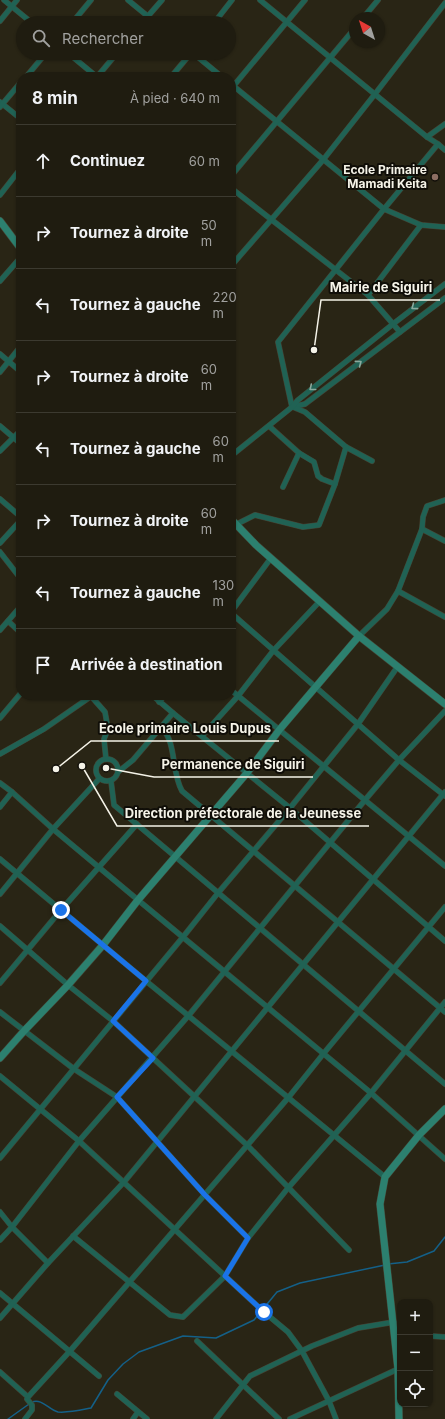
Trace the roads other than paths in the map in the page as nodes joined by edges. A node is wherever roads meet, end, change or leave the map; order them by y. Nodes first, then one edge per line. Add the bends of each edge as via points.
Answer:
1 (4, 0) edge
2 (17, 0) edge
3 (91, 0) edge
4 (128, 0) edge
5 (162, 0) edge
6 (232, 0) edge
7 (260, 0) edge
8 (305, 0) edge
9 (378, 0) edge
10 (445, 3) edge
11 (12, 6) junction
12 (368, 12) edge
13 (24, 16) edge
14 (78, 16) edge
15 (148, 16) joint
16 (219, 16) edge
17 (0, 21) edge
18 (287, 21) junction
19 (349, 36) edge
20 (331, 58) junction
21 (40, 60) edge
22 (76, 60) edge
23 (111, 60) edge
24 (186, 60) edge
25 (201, 60) edge
26 (30, 72) edge
27 (91, 72) edge
28 (101, 72) edge
29 (175, 72) edge
30 (216, 72) edge
31 (236, 82) edge
32 (16, 88) edge
33 (236, 90) edge
34 (375, 94) junction
35 (1, 104) edge
36 (16, 115) edge
37 (277, 122) junction
38 (445, 124) edge
39 (427, 137) junction
40 (438, 144) junction
41 (445, 150) edge
42 (323, 160) junction
43 (236, 170) edge
44 (16, 174) edge
45 (236, 192) edge
46 (0, 195) edge
47 (384, 209) junction
48 (272, 220) junction
49 (0, 221) edge
50 (421, 225) junction
51 (445, 228) edge
52 (16, 242) edge
53 (236, 260) edge
54 (16, 263) edge
55 (335, 270) junction
56 (0, 281) edge
57 (445, 284) edge
58 (368, 295) junction
59 (445, 298) edge
60 (393, 324) junction
61 (400, 332) junction
62 (16, 352) edge
63 (0, 354) edge
64 (8, 361) junction
65 (16, 368) edge
66 (0, 372) edge
67 (292, 407) junction
68 (0, 426) edge
69 (269, 426) junction
70 (16, 435) edge
71 (13, 438) junction
72 (16, 440) edge
73 (346, 447) junction
74 (0, 451) edge
75 (236, 452) edge
76 (299, 453) junction
77 (372, 461) dead end
78 (335, 484) junction
79 (283, 487) dead end
80 (0, 499) edge
81 (445, 500) edge
82 (16, 512) edge
83 (237, 524) joint
84 (16, 525) edge
85 (422, 529) junction
86 (445, 541) edge
87 (0, 543) edge
88 (0, 552) edge
89 (271, 558) junction
90 (16, 573) edge
91 (398, 591) junction
92 (320, 601) junction
93 (236, 606) edge
94 (16, 612) edge
95 (445, 617) edge
96 (236, 618) edge
97 (8, 621) junction
98 (16, 628) edge
99 (0, 630) edge
100 (359, 636) junction
101 (273, 651) junction
102 (398, 666) junction
103 (315, 687) junction
104 (238, 696) joint
105 (16, 698) edge
106 (85, 700) edge
107 (94, 700) edge
108 (158, 700) edge
109 (234, 700) edge
110 (160, 702) joint
111 (445, 704) edge
112 (445, 711) edge
113 (173, 713) junction
114 (1, 715) edge
115 (358, 724) junction
116 (161, 727) junction
117 (280, 729) junction
118 (202, 736) junction
119 (0, 754) edge
120 (106, 759) junction
121 (399, 760) junction
122 (324, 766) junction
123 (118, 772) junction
124 (247, 773) junction
125 (99, 779) junction
126 (111, 781) junction
127 (0, 783) edge
128 (12, 792) junction
129 (444, 794) edge
130 (365, 800) junction
131 (0, 807) edge
132 (290, 808) junction
133 (210, 816) junction
134 (136, 824) junction
135 (53, 829) junction
136 (409, 836) junction
137 (331, 843) junction
138 (254, 851) junction
139 (176, 857) junction
140 (0, 859) edge
141 (445, 866) edge
142 (98, 867) junction
143 (18, 873) junction
144 (373, 880) junction
145 (295, 885) junction
146 (218, 893) junction
147 (0, 894) edge
148 (138, 900) junction
149 (445, 907) edge
150 (61, 910) junction
151 (338, 923) junction
152 (0, 926) edge
153 (428, 927) junction
154 (260, 928) junction
155 (183, 937) junction
156 (445, 941) edge
157 (103, 945) junction
158 (27, 950) junction
159 (304, 964) junction
160 (393, 969) junction
161 (225, 972) junction
162 (146, 981) junction
163 (0, 983) edge
164 (68, 985) junction
165 (445, 1002) edge
166 (268, 1007) junction
167 (440, 1008) junction
168 (0, 1012) edge
169 (359, 1012) junction
170 (445, 1012) edge
171 (189, 1016) junction
172 (113, 1021) junction
173 (24, 1031) junction
174 (232, 1050) junction
175 (405, 1051) junction
176 (324, 1053) junction
177 (0, 1058) edge
178 (153, 1058) junction
179 (74, 1068) junction
180 (0, 1076) edge
181 (445, 1084) edge
182 (371, 1093) junction
183 (117, 1097) junction
184 (195, 1097) junction
185 (288, 1098) junction
186 (445, 1109) edge
187 (40, 1110) junction
188 (420, 1135) junction
189 (334, 1136) junction
190 (79, 1141) junction
191 (158, 1142) junction
192 (248, 1146) junction
193 (1, 1156) edge
194 (445, 1159) edge
195 (385, 1177) junction
196 (124, 1182) junction
197 (288, 1188) junction
198 (205, 1195) junction
199 (0, 1212) edge
200 (12, 1227) junction
201 (175, 1229) junction
202 (73, 1236) junction
203 (248, 1238) junction
204 (0, 1240) edge
205 (349, 1250) dead end
206 (48, 1263) junction
207 (225, 1276) junction
208 (129, 1283) junction
209 (0, 1293) edge
210 (13, 1304) junction
211 (0, 1318) edge
212 (394, 1322) junction
213 (397, 1334) edge
214 (433, 1336) edge
215 (445, 1337) edge
216 (197, 1341) dead end
217 (70, 1351) junction
218 (302, 1351) junction
219 (397, 1369) edge
220 (398, 1371) edge
221 (0, 1372) edge
222 (99, 1376) dead end
223 (243, 1385) junction
224 (117, 1394) dead end
225 (27, 1398) junction
226 (328, 1401) junction
227 (138, 1412) junction
228 (25, 1419) edge
229 (133, 1419) edge
230 (147, 1419) edge
231 (216, 1419) edge
232 (279, 1419) edge
233 (290, 1419) edge
234 (336, 1419) edge
235 (399, 1419) edge

1 - 11 street
2 - 11 street
3 - 14 street
4 - 15 street
5 - 15 street
6 - 16 street
7 - 18 street
8 - 18 street
9 - 12 street
10 - 34 street
11 - 13 street
11 - 17 street
18 - 20 street
18 - 31 street
19 - 20 street
20 - 34 street
20 - 37 street
21 - 26 street
22 - 27 street
23 - 28 street
24 - 29 street
25 - 30 street
32 - 35 street
33 - 37 street
34 - 39 street
34 - 42 street
35 - 36 street
37 - 42 street
37 - 43 street
38 - 39 street
39 - 40 street
40 - 41 street
40 - 47 street
42 - 47 street
42 - 48 street
44 - 46 street
45 - 48 street
47 - 50 street
47 - 55 street
48 - 53 street
48 - 55 street
49 - 52 street
50 - 51 street
50 - 58 street
54 - 56 street
55 - 58 street
55 - 67 street via 278,342
57 -> 60 street
58 - 60 street
59 - 61 street
60 - 61 street
60 -> 67 street
67 -> 61 street via 306,404
62 - 64 street
63 - 64 street
64 - 65 street
64 - 66 street
67 - 69 street
67 - 73 street via 305,412
68 - 71 street
69 - 75 street
69 - 76 street
70 - 71 street
71 - 72 street
71 - 74 street
73 - 77 street
73 - 78 street
76 - 78 street via 314,462 318,476
76 - 79 street
78 - 83 street via 319,525 303,527 255,515
80 - 82 street
81 - 85 street via 428,506 423,516
83 - 89 street
84 - 87 street
85 - 86 street
85 - 91 street
88 - 90 street
89 - 92 street
89 - 93 street
91 - 95 street
91 - 100 street via 387,609
92 - 100 street
92 - 101 street
94 - 97 street
96 - 101 street
97 - 98 street
97 - 99 street
100 - 102 street
100 - 103 street
101 - 103 street
101 - 104 street
102 - 111 street
102 - 115 street
103 - 115 street
103 - 117 street
104 - 117 street
105 - 114 street
106 - 119 street via 44,729
107 - 120 street via 105,712 108,729 104,739
108 - 110 street
109 - 118 street
110 - 113 street
112 - 121 street
113 - 116 street
113 - 118 street
115 - 121 street
115 - 122 street
116 - 123 street via 133,760
116 - 133 street via 169,739 178,784 182,791
117 - 122 street
117 - 124 street
118 - 124 street
120 - 123 street via 116,764
120 - 125 street via 97,765 96,773
121 - 129 street
121 - 130 street
122 - 130 street
122 - 132 street
123 - 126 street
124 - 132 street
124 - 133 street
125 - 126 street
125 - 135 street
126 - 134 street via 114,805
127 - 128 street
128 - 131 street
128 - 135 street
129 - 136 street
130 - 136 street
130 - 137 street
132 - 137 street
132 - 138 street
133 - 138 street
133 - 139 street
134 - 139 street
134 - 142 street
135 - 142 street
135 - 143 street
136 - 141 street
136 - 144 street
137 - 144 street
137 - 145 street
138 - 145 street
138 - 146 street
139 - 146 street
139 - 148 street
140 - 143 street
142 - 148 street
142 - 150 street
143 - 147 street
143 - 150 street
144 - 151 street
144 - 153 street
145 - 151 street
145 - 154 street
146 - 154 street
146 - 155 street
148 - 155 street
148 - 157 street
149 - 153 street
150 - 157 street
150 - 158 street
151 - 159 street
151 - 160 street
152 - 158 street
153 - 156 street
153 - 160 street
154 - 159 street
154 - 161 street
155 - 161 street
155 - 162 street
157 - 162 street
157 - 164 street
158 - 163 street
158 - 164 street
159 - 166 street
159 - 169 street
160 - 167 street
160 - 169 street
161 - 166 street
161 - 171 street
162 - 171 street
162 - 172 street
164 - 172 street
164 - 173 street
165 - 167 street
166 - 174 street
166 - 176 street
167 - 170 street
167 - 175 street
168 - 173 street
169 - 175 street
169 - 176 street
171 - 174 street
171 - 178 street
172 - 178 street
172 - 179 street
173 - 177 street
173 - 179 street
174 - 184 street
174 - 185 street
175 - 181 street
175 - 182 street
176 - 182 street
176 - 185 street
178 - 183 street
178 - 184 street
179 - 183 street
179 - 187 street
180 - 187 street
182 - 188 street
182 - 189 street
183 - 190 street
183 - 191 street
184 - 191 street
184 - 192 street
185 - 189 street
185 - 192 street
186 - 188 street
187 - 190 street
187 - 193 street
188 - 194 street
188 - 195 street
189 - 195 street
189 - 197 street
190 - 196 street
190 - 200 street
191 - 196 street
191 - 198 street
192 - 197 street
192 - 198 street
195 - 212 street via 380,1204
196 - 201 street
196 - 202 street
197 - 203 street
197 - 205 street
198 - 201 street
198 - 203 street
199 - 200 street
200 - 204 street
200 - 206 street
201 - 207 street
201 - 208 street
202 - 206 street
202 - 208 street
203 - 207 street
206 - 210 street
207 - 208 street via 183,1317 170,1315
207 - 218 street via 288,1332
208 - 217 street
209 - 210 street
210 - 211 street
210 - 217 street
212 - 213 street
212 - 218 street via 358,1328
214 - 215 street
216 - 223 street
217 - 222 street
217 - 225 street
218 - 223 street via 250,1376
218 - 226 street
219 - 226 street
220 - 235 street
221 - 225 street
223 - 231 street
223 - 232 street
224 - 227 street
225 - 228 street via 32,1410
226 - 233 street
226 - 234 street
227 - 229 street
227 - 230 street

